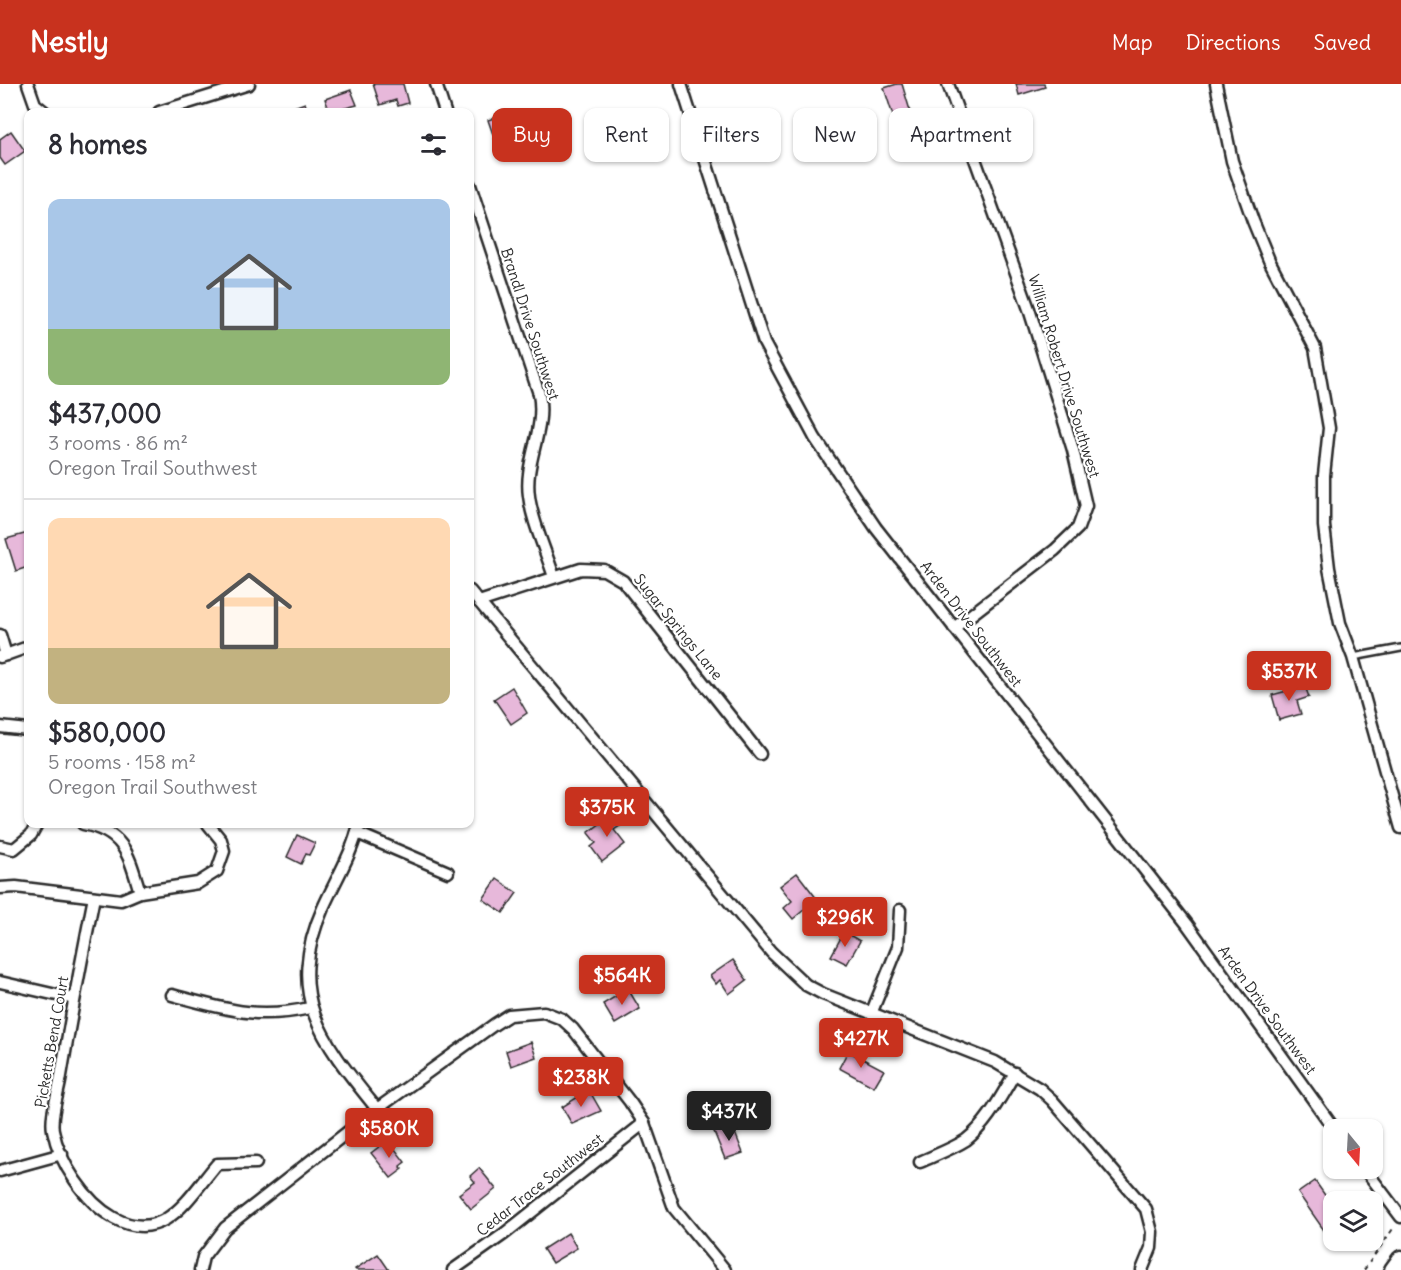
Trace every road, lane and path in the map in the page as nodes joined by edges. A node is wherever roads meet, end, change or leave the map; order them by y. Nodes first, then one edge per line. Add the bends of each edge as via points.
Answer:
1 (28, 84) edge
2 (249, 84) edge
3 (436, 84) edge
4 (681, 84) edge
5 (948, 84) edge
6 (1216, 84) edge
7 (40, 108) edge
8 (172, 108) edge
9 (444, 108) edge
10 (474, 197) edge
11 (554, 577) junction
12 (474, 596) edge
13 (479, 602) junction
14 (954, 628) junction
15 (0, 635) edge
16 (24, 648) edge
17 (1401, 648) edge
18 (3, 656) edge
19 (1353, 657) junction
20 (0, 727) edge
21 (24, 730) edge
22 (760, 754) dead end
23 (35, 828) edge
24 (102, 828) edge
25 (211, 828) edge
26 (358, 828) edge
27 (1401, 828) edge
28 (0, 847) edge
29 (448, 872) dead end
30 (0, 888) edge
31 (140, 892) junction
32 (94, 897) junction
33 (900, 910) dead end
34 (0, 982) edge
35 (172, 995) dead end
36 (74, 999) junction
37 (310, 1008) junction
38 (871, 1014) junction
39 (1015, 1073) junction
40 (377, 1109) junction
41 (1327, 1119) edge
42 (644, 1123) junction
43 (62, 1154) junction
44 (920, 1162) dead end
45 (256, 1163) dead end
46 (0, 1171) edge
47 (1371, 1179) edge
48 (1398, 1221) edge
49 (1401, 1259) edge
50 (200, 1270) edge
51 (453, 1270) edge
52 (725, 1270) edge
53 (1142, 1270) edge
54 (1364, 1270) edge
55 (1393, 1270) edge

1 - 7 street
2 - 8 street
3 - 9 street
4 - 14 street, Arden Drive Southwest via 764,343 778,373 815,438 876,528
5 - 14 street, William Robert Drive Southwest via 1029,309 1073,450 1086,506 1078,528 1055,550
6 - 19 street via 1232,161 1253,221 1315,348 1329,428 1324,485 1329,568 1340,623
10 - 11 street, Brandl Drive Southwest via 539,393 542,410 529,475 529,496
11 - 13 street, Sugar Springs Lane
11 - 22 street, Sugar Springs Lane via 581,569 604,570 624,581
12 - 13 street
13 - 38 street via 777,958 806,985
14 - 41 street, Arden Drive Southwest via 1187,924
15 - 18 street
16 - 18 street
17 - 19 lane
19 - 27 street
20 - 21 street
23 - 28 street via 14,849
24 - 31 street via 127,849
25 - 31 street via 224,851 217,871 198,883
26 - 29 street
26 - 37 street via 313,933 308,970
30 - 32 street
31 - 32 street via 121,900
32 - 36 street, Picketts Bend Court
33 - 38 street via 898,947
34 - 36 street
35 - 37 street via 255,1014 276,1015
36 - 43 street, Picketts Bend Court via 53,1128
37 - 40 street via 329,1048
38 - 39 street
39 - 44 street via 974,1133
39 - 53 street via 1052,1100 1140,1200 1152,1232
40 - 42 street via 495,1023 509,1015 537,1012 562,1019 573,1029
40 - 50 street via 225,1228 203,1257
42 - 51 street, Cedar Trace Southwest
42 - 52 street via 669,1199
43 - 45 street, Picketts Bend Court via 68,1170 91,1199 132,1227 148,1228 174,1215 217,1164
43 - 46 street
47 - 48 street
48 - 54 path
49 - 55 main road

